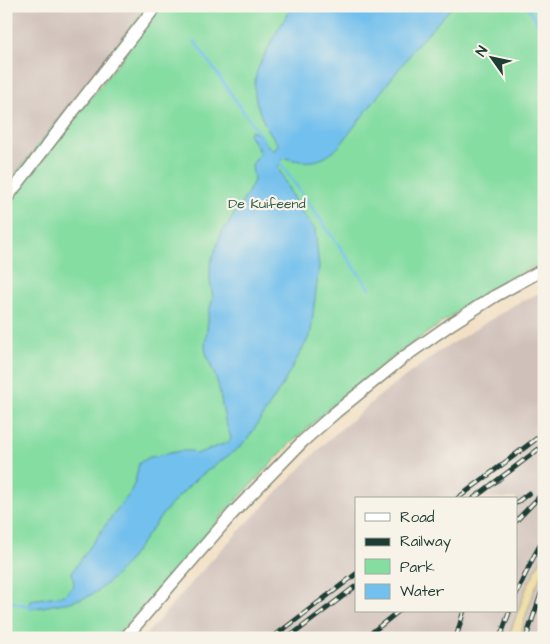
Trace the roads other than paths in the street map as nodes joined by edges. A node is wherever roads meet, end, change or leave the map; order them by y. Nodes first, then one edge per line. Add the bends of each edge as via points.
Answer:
1 (156, 6) edge
2 (6, 199) edge
3 (544, 269) edge
4 (125, 638) edge

1 - 2 street
3 - 4 street via 451,324 329,418 232,514

